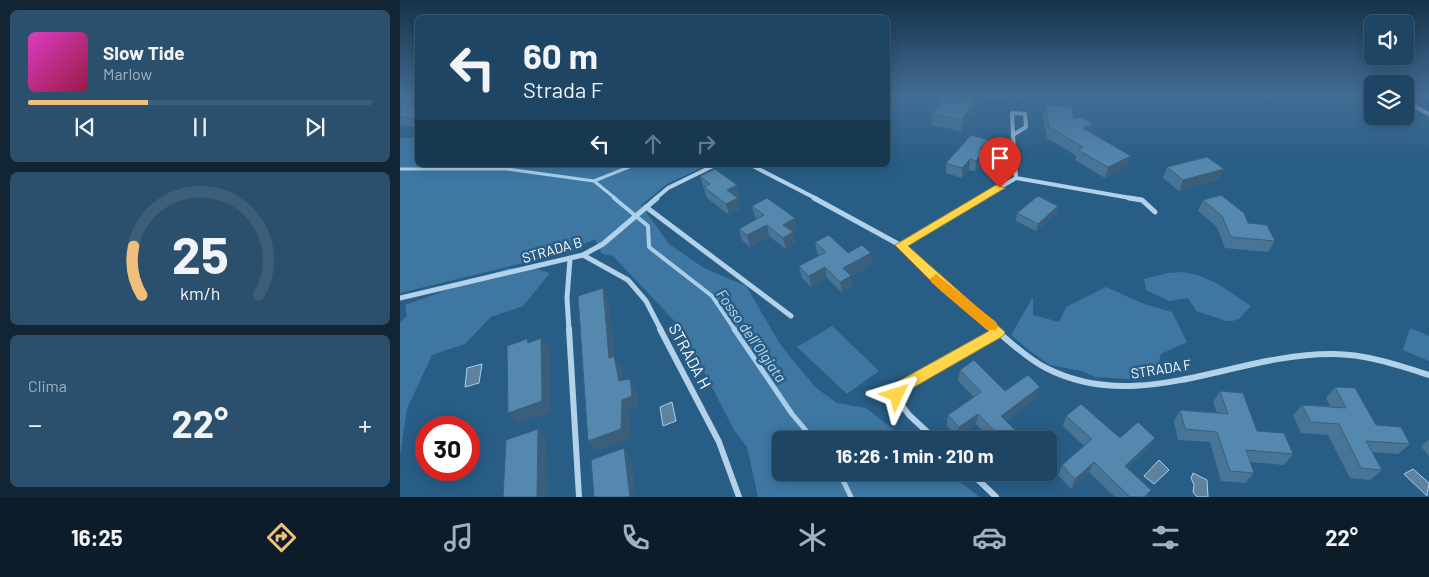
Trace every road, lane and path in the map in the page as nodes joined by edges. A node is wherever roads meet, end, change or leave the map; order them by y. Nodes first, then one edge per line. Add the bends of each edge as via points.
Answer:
1 (1012, 118) edge
2 (1025, 118) edge
3 (1013, 134) junction
4 (711, 167) edge
5 (755, 167) edge
6 (1016, 178) junction
7 (646, 207) junction
8 (1155, 212) dead end
9 (900, 245) junction
10 (583, 255) junction
11 (570, 259) junction
12 (400, 298) edge
13 (791, 316) dead end
14 (998, 332) junction
15 (1429, 375) edge
16 (927, 431) edge
17 (979, 481) edge
18 (578, 497) edge
19 (739, 497) edge
20 (996, 497) edge

1 - 3 street
2 - 3 street via 1026,127
3 - 6 street
4 - 7 street, STRADA B via 674,184
5 - 9 street, STRADA F
6 - 8 street via 1142,200
6 - 9 street
7 - 10 street, STRADA B via 603,244
7 - 13 street
9 - 14 street, STRADA F
10 - 11 street, STRADA B
10 - 19 street, STRADA H via 628,280 646,301 719,442
11 - 12 street, STRADA B
11 - 18 street via 567,298
14 - 15 street, STRADA F via 1053,372 1078,381 1112,387 1154,386 1270,361 1323,354 1373,359
14 - 16 street via 904,386 898,393 901,406
17 - 20 street

